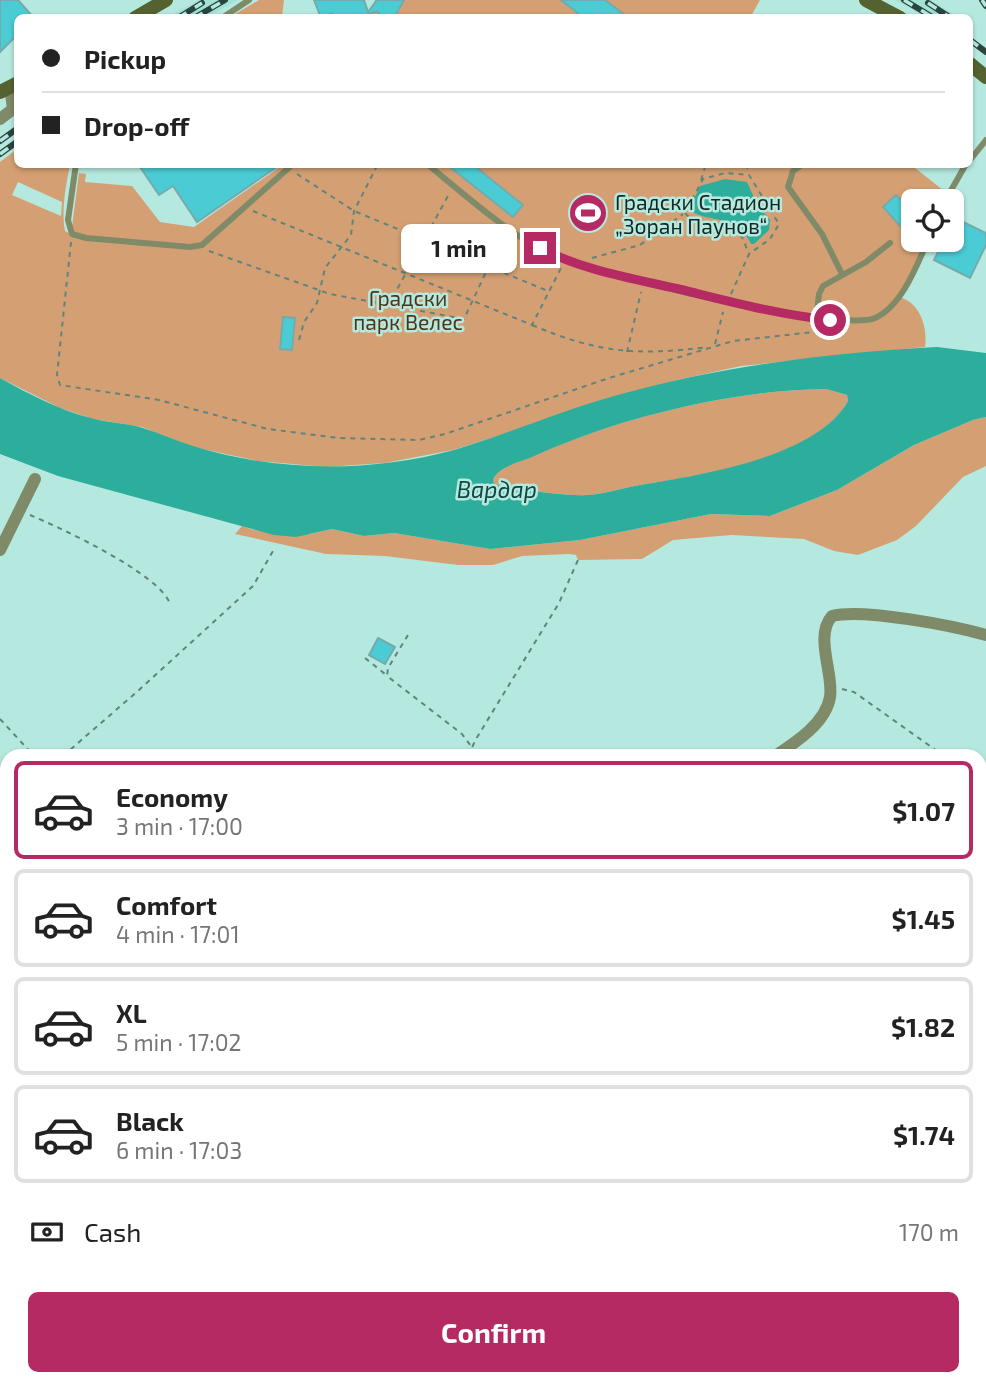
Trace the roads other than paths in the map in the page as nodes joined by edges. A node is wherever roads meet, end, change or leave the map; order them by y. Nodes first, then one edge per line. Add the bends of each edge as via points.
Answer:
1 (166, 0) edge
2 (249, 0) edge
3 (866, 0) edge
4 (142, 14) edge
5 (228, 14) edge
6 (893, 14) edge
7 (9, 87) edge
8 (0, 119) edge
9 (986, 140) edge
10 (973, 156) edge
11 (75, 168) edge
12 (289, 168) edge
13 (432, 168) edge
14 (797, 168) edge
15 (964, 168) edge
16 (952, 189) edge
17 (890, 243) dead end
18 (922, 252) edge
19 (842, 274) junction
20 (816, 319) junction
21 (35, 479) dead end
22 (0, 550) edge
23 (986, 635) edge
24 (785, 749) edge

1 - 4 main road
2 - 5 lane
3 - 6 main road
7 - 8 street via 13,108
9 - 10 lane
11 - 12 lane via 68,220 72,234 195,246 208,241
13 - 20 lane via 508,228 565,259
14 - 19 lane via 788,187 822,234
15 - 16 lane
17 - 19 lane
18 - 20 lane via 903,289 879,316 859,321
19 - 20 lane via 820,290
21 - 22 street
23 - 24 street via 909,620 832,616 825,629 830,697 816,724

